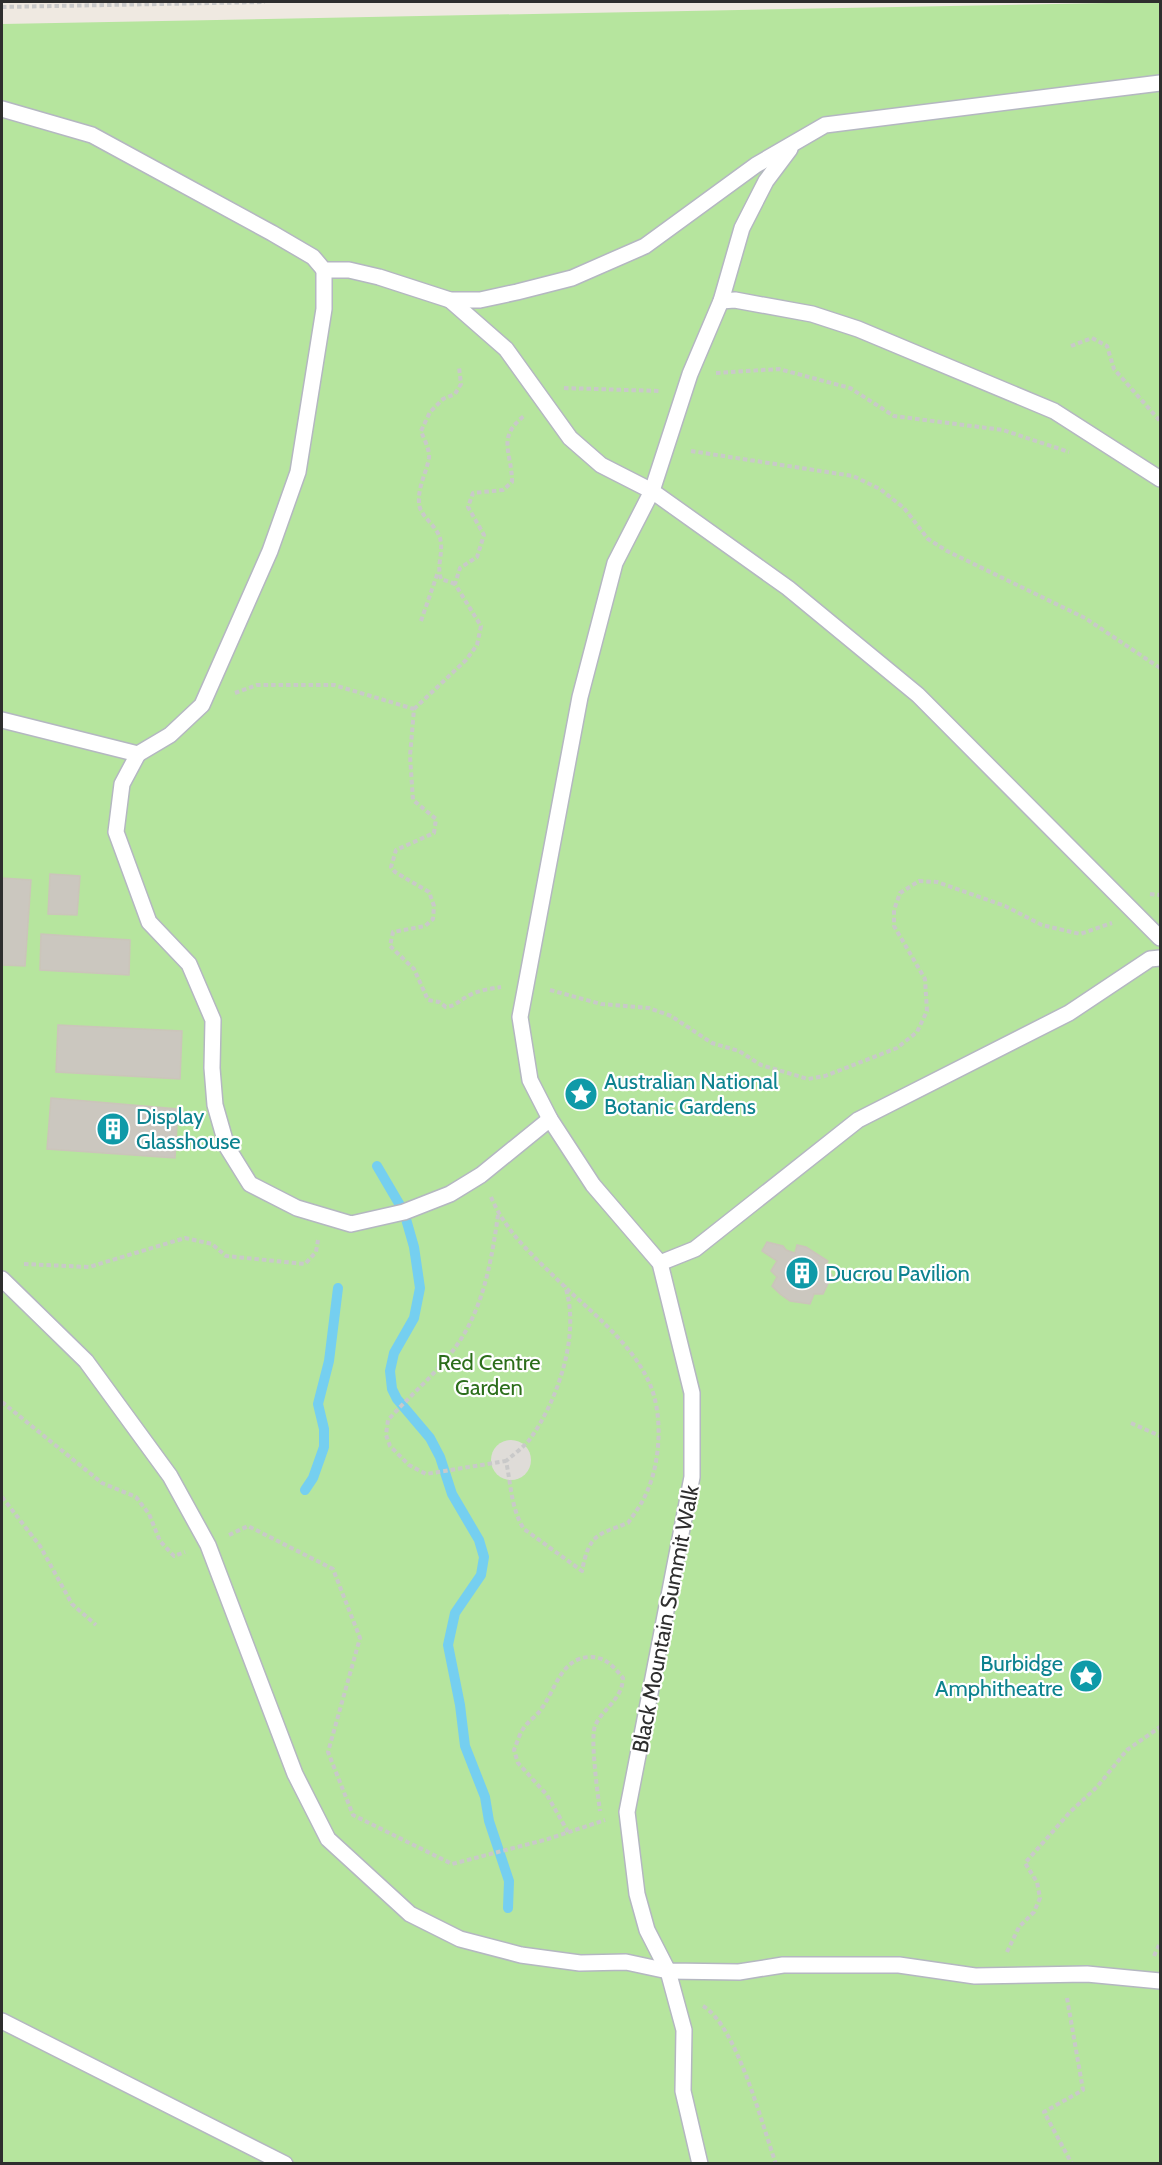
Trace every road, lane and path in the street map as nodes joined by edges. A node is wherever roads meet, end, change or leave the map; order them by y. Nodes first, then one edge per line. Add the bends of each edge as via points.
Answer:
1 (265, 2) edge
2 (2, 7) edge
3 (1161, 83) edge
4 (2, 110) edge
5 (795, 142) junction
6 (324, 270) junction
7 (450, 300) junction
8 (721, 302) junction
9 (1071, 346) dead end
10 (459, 367) dead end
11 (688, 380) junction
12 (544, 400) junction
13 (1161, 421) edge
14 (667, 447) junction
15 (1071, 453) dead end
16 (1161, 478) edge
17 (652, 491) junction
18 (438, 571) junction
19 (455, 584) junction
20 (421, 621) dead end
21 (1161, 668) edge
22 (202, 705) junction
23 (414, 709) junction
24 (2, 720) edge
25 (138, 754) junction
26 (1130, 906) junction
27 (1161, 938) edge
28 (1161, 958) edge
29 (414, 969) junction
30 (411, 975) dead end
31 (525, 984) junction
32 (550, 1119) junction
33 (481, 1174) junction
34 (320, 1215) junction
35 (498, 1215) junction
36 (660, 1263) junction
37 (13, 1264) dead end
38 (2, 1279) edge
39 (565, 1286) junction
40 (1131, 1423) dead end
41 (1161, 1436) edge
42 (506, 1461) junction
43 (2, 1497) edge
44 (96, 1625) dead end
45 (1161, 1727) edge
46 (627, 1812) junction
47 (602, 1821) junction
48 (568, 1832) junction
49 (470, 1860) dead end
50 (668, 1971) junction
51 (1063, 1974) junction
52 (1002, 1975) junction
53 (1161, 1981) edge
54 (672, 1989) junction
55 (2, 2021) edge
56 (285, 2163) edge
57 (700, 2163) edge
58 (776, 2163) edge
59 (1072, 2163) edge

1 - 2 path
3 - 5 lane via 825,125
4 - 6 lane via 92,135 313,257
5 - 7 lane via 756,165 645,246 572,278 480,300
5 - 8 lane via 766,181 742,228
6 - 7 lane via 349,270 379,277
6 - 22 lane via 324,309 298,472 270,551
7 - 12 lane via 506,349
8 - 11 lane
8 - 16 lane via 735,300 812,314 858,329 1054,411
9 - 13 path via 1092,338 1107,346 1114,369
10 - 18 path via 461,384 455,394 430,412 421,432 429,456 418,491 419,507 440,538
11 - 12 path via 657,391 562,388
11 - 14 lane
11 - 15 path via 779,369 850,388 894,416 1003,430
12 - 17 lane via 570,438 601,465
12 - 19 path via 511,426 506,442 512,482 503,490 473,493 468,507 484,535 477,557 460,568
14 - 17 lane
14 - 21 path via 853,476 896,502 928,539 1085,618
17 - 26 lane via 788,588 918,695
17 - 31 lane via 615,563 583,686
18 - 19 path via 441,579
18 - 20 path
19 - 23 path via 481,626 477,645
22 - 23 path via 257,686 334,685
22 - 25 lane via 170,735
23 - 29 path via 410,756 413,800 436,819 434,833 396,850 391,867 429,892 433,919 425,926 393,932 390,946
24 - 25 lane
25 - 34 lane via 122,784 116,832 149,922 189,964 213,1020 215,1105 227,1147 250,1184 297,1209
26 - 27 lane
26 - 31 path via 1126,915 1103,928 1080,934 1042,925 1005,906 937,882 919,880 900,893 894,910 894,926 925,979 927,1011 917,1032 897,1048 808,1079 761,1065 649,1008 601,1004
28 - 36 lane via 1150,959 1070,1013 858,1120 694,1249
29 - 30 path
29 - 31 path via 428,1000 446,1007 485,989
31 - 32 lane via 520,1017 530,1080
32 - 33 lane
32 - 36 lane via 593,1185
33 - 34 lane via 450,1194 404,1212 351,1224
33 - 35 path
34 - 37 path via 316,1252 305,1264 226,1256 212,1245 185,1238 89,1267
35 - 39 path via 535,1260
35 - 42 path via 488,1274 460,1341 391,1416 386,1427 390,1446 417,1471 432,1475
36 - 46 lane, Black Mountain Summit Walk via 692,1393 692,1477
38 - 50 lane via 86,1360 170,1476 208,1545 295,1774 328,1839 410,1914 460,1939 521,1955 580,1963 626,1962
39 - 42 path via 571,1314 555,1396 529,1441
39 - 42 path via 625,1347 648,1380 659,1425 654,1470 646,1495 628,1523 609,1528 592,1539 582,1571 533,1537 518,1519
40 - 41 path
43 - 44 path via 40,1546 72,1604
45 - 52 path via 1127,1750 1025,1863 1037,1882 1040,1898 1034,1912 1019,1927 1005,1957
46 - 47 path
46 - 50 lane, Black Mountain Summit Walk via 637,1894 647,1930
47 - 48 path
47 - 48 path via 596,1789 595,1727 623,1690 623,1678 604,1660 579,1658 568,1664 541,1710 523,1728 514,1750 518,1763 547,1796
48 - 49 path
50 - 52 lane via 739,1972 783,1965 899,1965 975,1976
50 - 54 lane, Black Mountain Summit Walk
51 - 52 lane
51 - 53 lane
51 - 59 path via 1083,2090 1044,2112
54 - 57 lane, Black Mountain Summit Walk via 684,2030 683,2091
54 - 58 path via 712,2011 731,2036
55 - 56 lane

